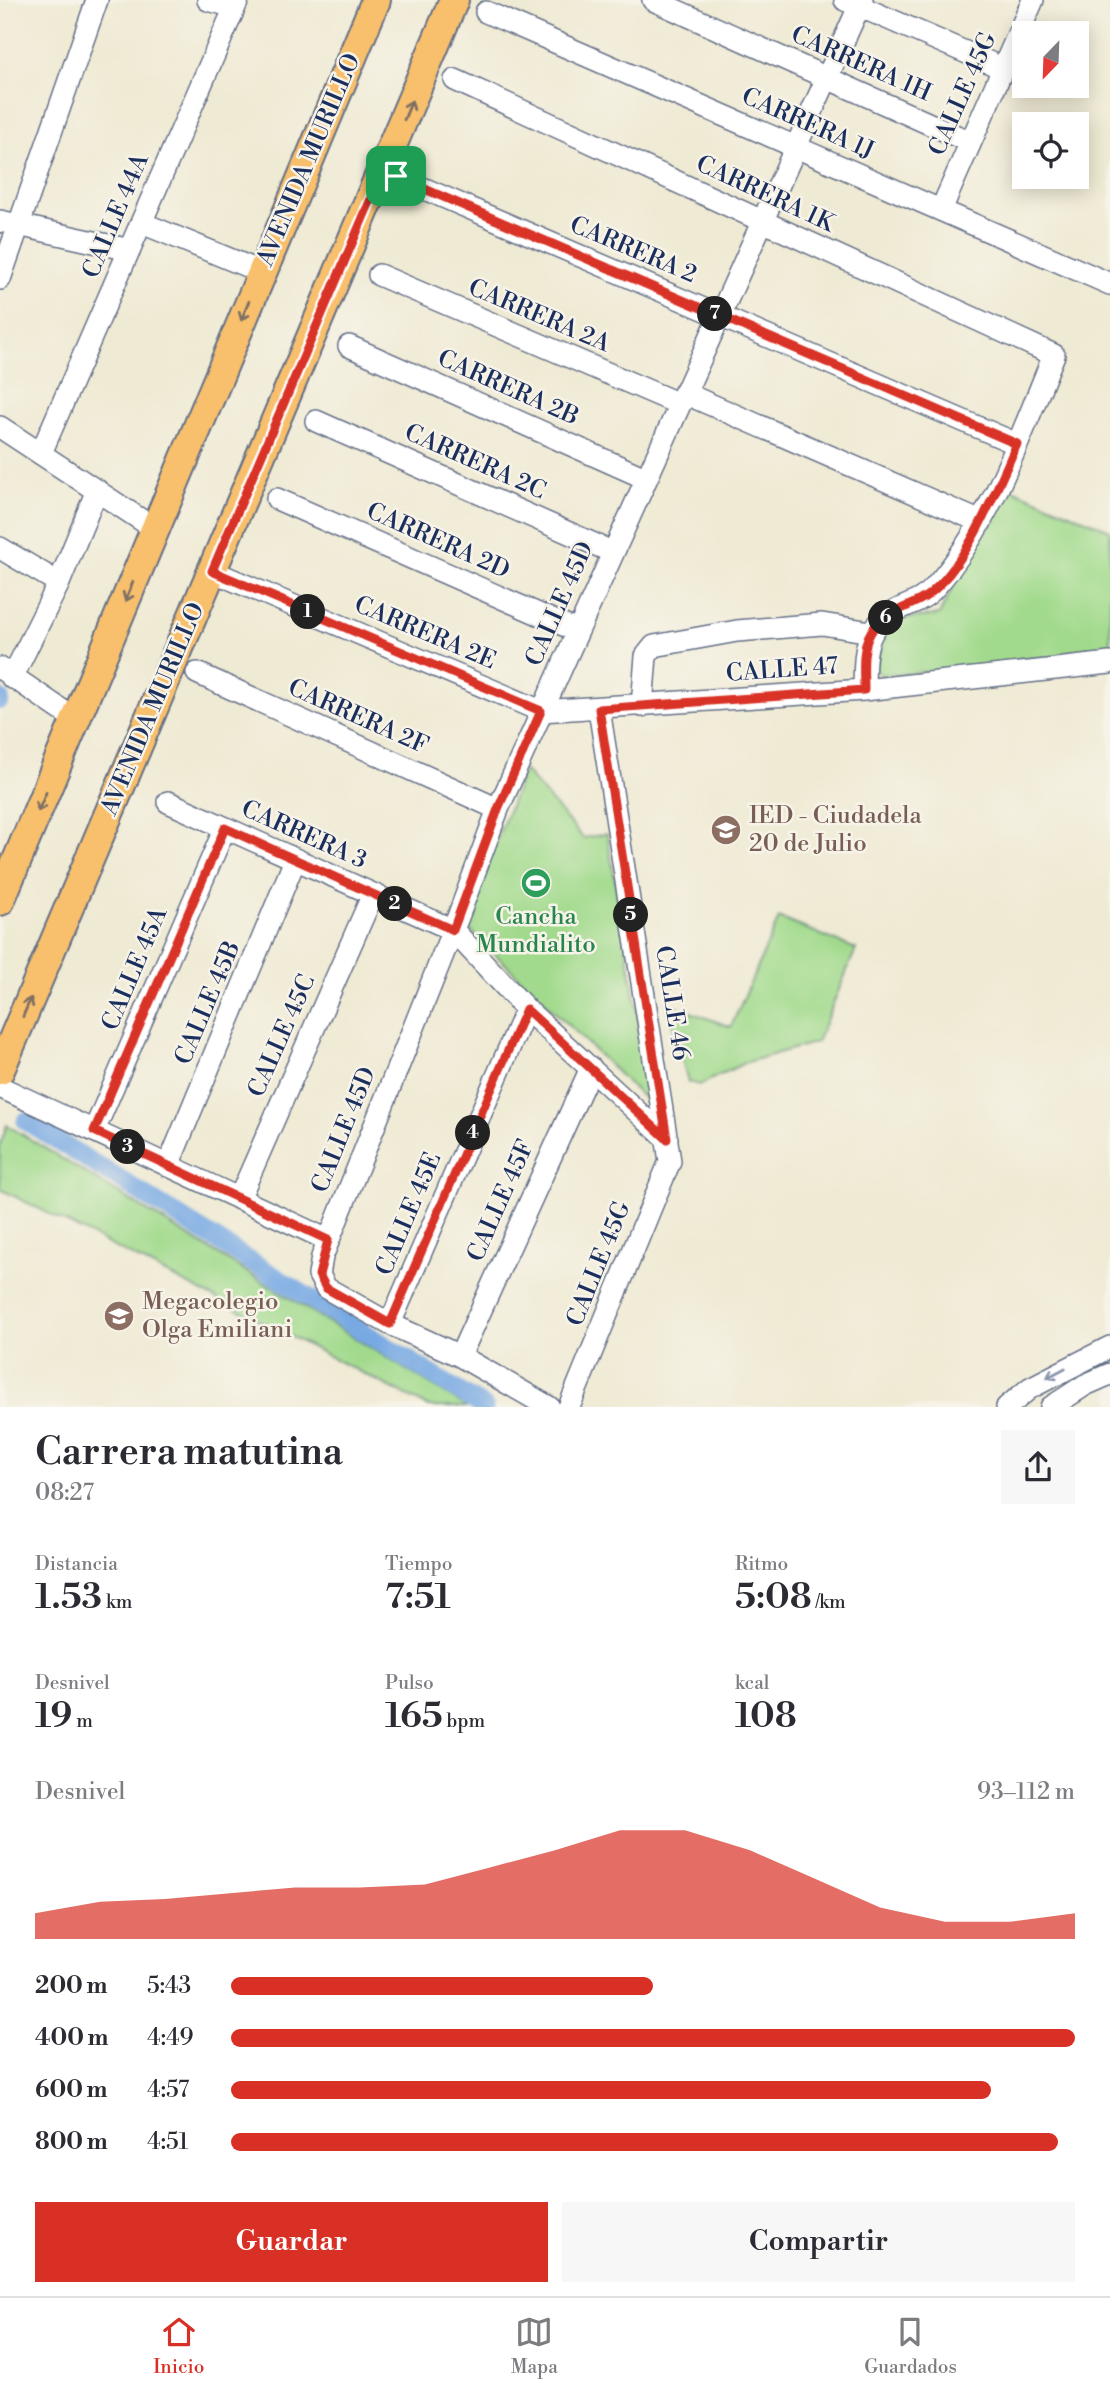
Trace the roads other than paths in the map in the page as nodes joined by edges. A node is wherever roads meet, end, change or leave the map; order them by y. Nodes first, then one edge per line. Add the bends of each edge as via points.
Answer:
1 (97, 0) edge
2 (208, 0) edge
3 (376, 0) edge
4 (454, 0) edge
5 (653, 0) edge
6 (1033, 0) edge
7 (855, 2) edge
8 (237, 4) edge
9 (486, 12) dead end
10 (1002, 68) junction
11 (828, 78) junction
12 (455, 80) dead end
13 (970, 142) junction
14 (798, 148) junction
15 (383, 171) junction
16 (941, 210) junction
17 (763, 222) junction
18 (10, 223) edge
19 (142, 223) junction
20 (130, 250) junction
21 (261, 272) junction
22 (379, 275) dead end
23 (0, 279) edge
24 (1110, 284) edge
25 (721, 316) junction
26 (349, 345) dead end
27 (682, 399) junction
28 (316, 421) dead end
29 (0, 427) edge
30 (1017, 444) junction
31 (41, 453) junction
32 (645, 478) junction
33 (96, 490) junction
34 (277, 499) dead end
35 (981, 522) junction
36 (155, 529) junction
37 (0, 548) edge
38 (612, 552) junction
39 (212, 571) junction
40 (59, 583) junction
41 (577, 631) junction
42 (871, 632) junction
43 (1110, 663) edge
44 (6, 673) edge
45 (197, 673) dead end
46 (864, 690) junction
47 (642, 706) junction
48 (599, 709) junction
49 (541, 711) junction
50 (76, 720) junction
51 (168, 802) dead end
52 (498, 809) junction
53 (225, 828) junction
54 (295, 860) junction
55 (3, 884) edge
56 (373, 894) junction
57 (453, 930) junction
58 (526, 1009) junction
59 (591, 1068) junction
60 (0, 1070) edge
61 (0, 1087) edge
62 (94, 1131) junction
63 (667, 1139) junction
64 (168, 1166) junction
65 (239, 1199) junction
66 (328, 1240) junction
67 (390, 1324) junction
68 (1110, 1347) edge
69 (460, 1356) junction
70 (1110, 1374) edge
71 (549, 1407) edge
72 (569, 1407) edge
73 (1007, 1407) edge
74 (1051, 1407) edge

1 - 18 street
2 - 8 street
3 - 21 main road, AVENIDA MURILLO
15 -> 4 main road, AVENIDA MURILLO
5 - 11 street, CARRERA 1H
6 - 10 street, CALLE 45G
7 - 10 street
7 - 11 street, CALLE 45D
8 - 19 street, CALLE 44A
9 - 14 street, CARRERA 1J
10 - 13 street, CALLE 45G
11 - 13 street, CARRERA 1H
11 - 14 street, CALLE 45D
12 - 17 street, CARRERA 1K
13 - 16 street, CALLE 45G
14 - 16 street, CARRERA 1J
14 - 17 street, CALLE 45D
15 - 25 street, CARRERA 2
15 - 39 main road, AVENIDA MURILLO
16 - 24 street, CARRERA 1J
17 - 25 street, CALLE 45D
17 - 30 street, CARRERA 1K via 1054,355
18 - 20 street
18 - 23 street
19 - 20 street, CALLE 44A
19 - 21 street
20 - 31 street, CALLE 44A
21 -> 36 main road, AVENIDA MURILLO
22 - 27 street, CARRERA 2A
25 - 27 street, CALLE 45D
25 - 30 street, CARRERA 2
26 - 32 street, CARRERA 2B
27 - 32 street, CALLE 45D
27 - 35 street, CARRERA 2A
28 - 38 street, CARRERA 2C
29 - 31 street
30 - 35 street
31 - 33 street
32 - 38 street, CALLE 45D
33 - 36 street
33 - 40 street
34 - 41 street, CARRERA 2D
35 - 42 street via 928,595 894,612
36 -> 50 main road, AVENIDA MURILLO
37 - 40 street
38 - 41 street, CALLE 45D
39 - 49 street, CARRERA 2E
60 -> 39 main road, AVENIDA MURILLO
40 - 44 street
41 - 49 street, CALLE 45D
42 - 46 street via 865,651
42 - 47 street via 822,624 737,631 654,646 646,656
43 - 46 street, CALLE 47
44 - 50 street
45 - 52 street, CARRERA 2F
46 - 47 street, CALLE 47
47 - 48 street, CALLE 47
48 - 49 street, CALLE 47
48 - 63 street, CALLE 46
49 - 52 street, CALLE 45D
50 -> 55 main road, AVENIDA MURILLO
51 - 53 street, CARRERA 3
52 - 57 street, CALLE 45D
53 - 54 street, CARRERA 3
53 - 62 street, CALLE 45A
54 - 56 street, CARRERA 3
54 - 64 street, CALLE 45B
56 - 57 street, CARRERA 3
56 - 65 street, CALLE 45C
57 - 58 street, CARRERA 3
57 - 66 street, CALLE 45D
58 - 59 street, CARRERA 3
58 - 67 street, CALLE 45E
59 - 63 street, CARRERA 3
59 - 69 street, CALLE 45F
61 - 62 street
62 - 64 street
63 - 72 street, CALLE 45G via 670,1161
64 - 65 street
65 - 66 street
66 - 67 street, CALLE 45D via 319,1275 326,1288
67 - 69 street, CALLE 45D
68 -> 73 street via 1030,1388
69 - 71 street, CALLE 45D
70 - 74 street

